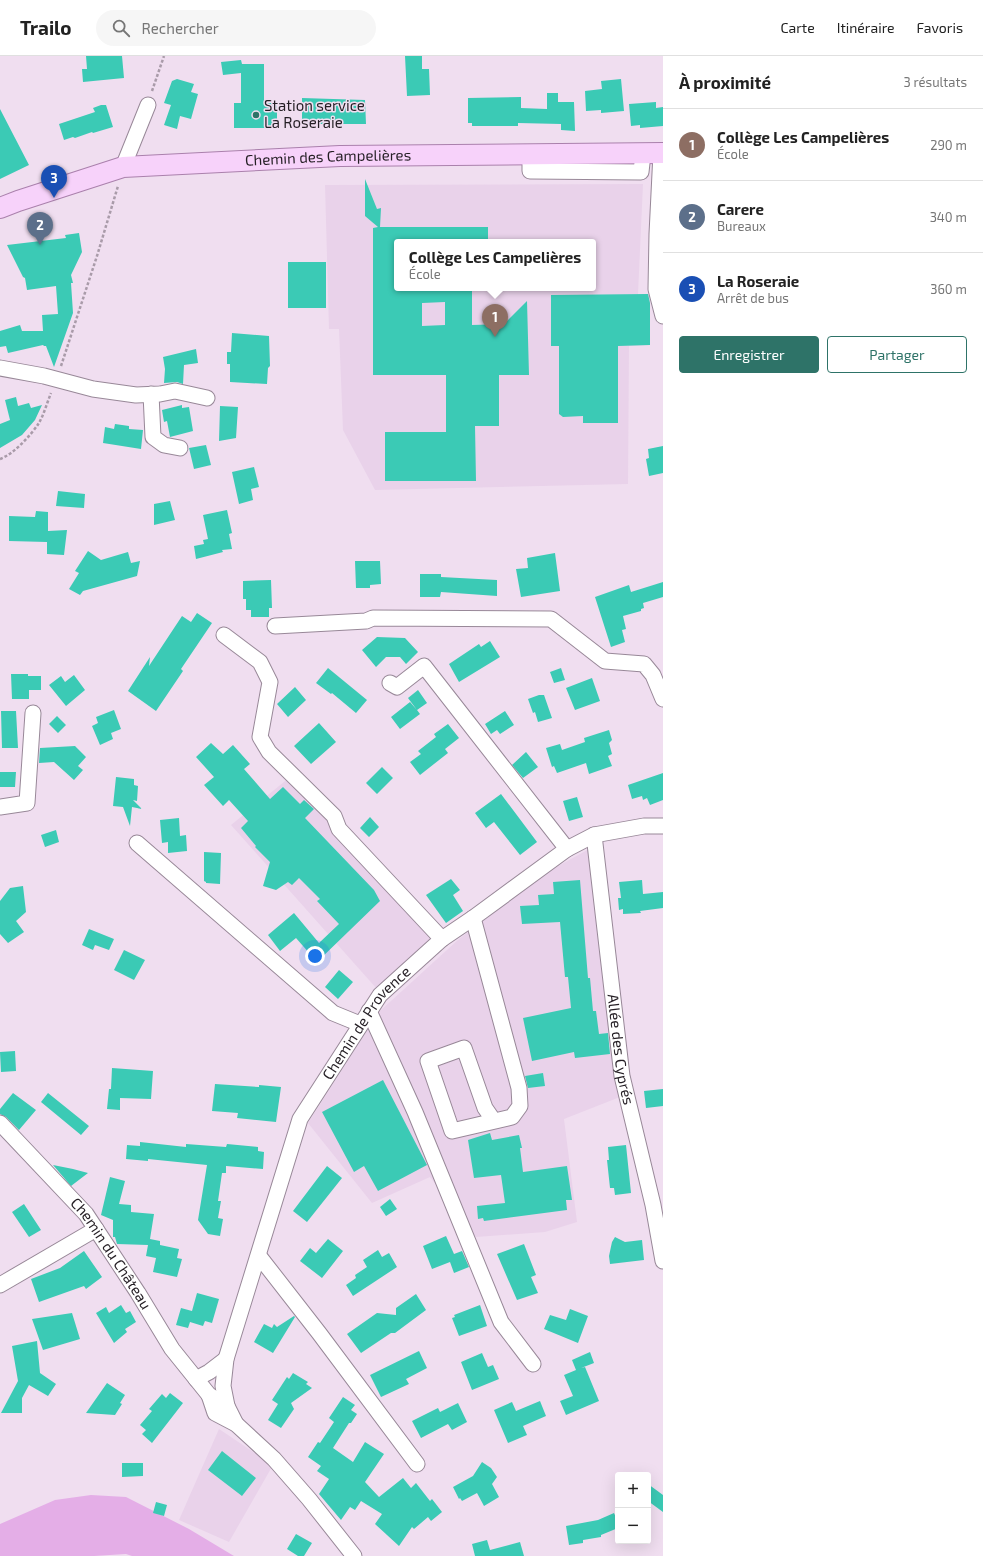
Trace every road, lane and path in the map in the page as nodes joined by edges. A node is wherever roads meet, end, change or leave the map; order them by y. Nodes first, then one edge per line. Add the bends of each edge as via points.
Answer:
1 (164, 56) edge
2 (148, 105) joint
3 (652, 158) edge
4 (123, 167) junction
5 (662, 172) edge
6 (0, 208) edge
7 (663, 316) edge
8 (0, 368) edge
9 (57, 379) junction
10 (151, 394) junction
11 (207, 398) dead end
12 (180, 448) dead end
13 (0, 459) edge
14 (275, 626) dead end
15 (224, 635) dead end
16 (390, 684) dead end
17 (663, 699) edge
18 (32, 713) dead end
19 (0, 807) edge
20 (663, 826) edge
21 (594, 835) junction
22 (137, 843) dead end
23 (567, 850) junction
24 (473, 918) junction
25 (442, 939) junction
26 (369, 1011) junction
27 (360, 1024) junction
28 (494, 1121) junction
29 (0, 1123) edge
30 (96, 1229) junction
31 (259, 1256) junction
32 (663, 1261) edge
33 (0, 1284) edge
34 (226, 1359) junction
35 (533, 1364) dead end
36 (196, 1379) junction
37 (209, 1395) junction
38 (227, 1406) junction
39 (236, 1424) junction
40 (418, 1464) dead end
41 (354, 1556) edge

1 - 2 path
2 - 4 street
3 - 4 main road, Chemin des Campelières via 530,155 340,156
3 - 5 street
4 - 6 main road, Chemin des Campelières
4 - 9 path via 113,206
5 - 7 street via 656,290
8 - 9 street
9 - 10 street via 94,389 136,395
9 - 13 path via 39,422 17,448
10 - 11 street via 175,391
10 - 12 street via 152,437 164,445
14 - 17 street via 366,621 373,618 551,619 605,662 644,664 653,675
15 - 25 street via 260,662 270,682 260,737 269,752 334,816 339,829
16 - 23 street via 397,687 424,666
18 - 19 street via 27,803
20 - 21 street, Chemin de Provence via 644,826
21 - 23 street, Chemin de Provence
21 - 32 street, Allée des Cyprés via 622,1076 653,1205
22 - 27 street via 333,1013
23 - 24 street, Chemin de Provence
24 - 25 street, Chemin de Provence
24 - 28 street via 519,1088 520,1106 512,1117
25 - 26 street, Chemin de Provence via 380,996
26 - 27 street, Chemin de Provence
26 - 35 street via 415,1112 501,1322
27 - 31 street, Chemin de Provence via 300,1119
28 - 28 street via 452,1131 428,1061 464,1048 485,1108
29 - 30 street, Chemin du Château via 86,1214
30 - 33 street
30 - 36 street, Chemin du Château via 172,1349
31 - 34 street, Chemin de Provence
31 - 40 street
34 - 36 street
34 - 38 street, Chemin de Provence via 223,1386
36 - 37 street, Chemin du Château
37 - 38 street, Chemin du Château
37 - 39 street, Chemin du Château via 215,1414
38 - 39 street, Chemin du Château
39 - 41 street, Chemin du Château via 274,1459

